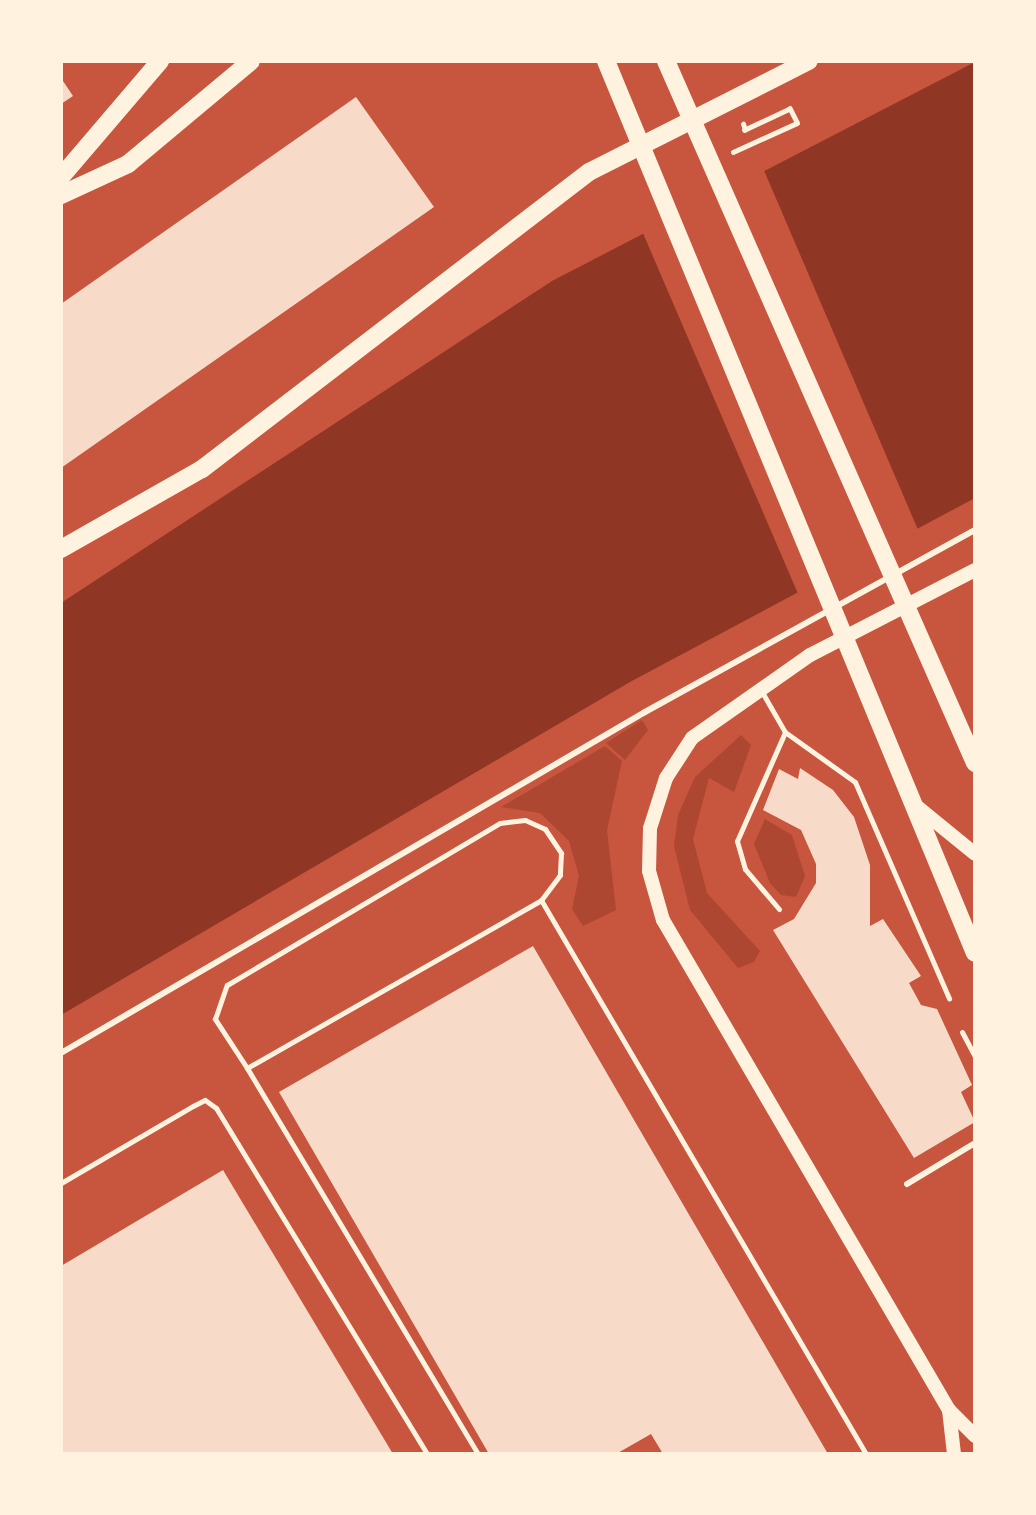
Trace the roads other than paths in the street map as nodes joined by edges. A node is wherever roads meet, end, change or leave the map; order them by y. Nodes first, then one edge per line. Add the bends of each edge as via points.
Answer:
1 (160, 61) edge
2 (251, 61) edge
3 (606, 61) edge
4 (667, 61) edge
5 (809, 61) edge
6 (61, 177) edge
7 (61, 195) edge
8 (975, 530) edge
9 (61, 549) edge
10 (975, 570) edge
11 (758, 687) junction
12 (785, 732) junction
13 (975, 763) edge
14 (915, 805) junction
15 (975, 854) edge
16 (541, 900) junction
17 (779, 909) dead end
18 (975, 953) edge
19 (949, 998) dead end
20 (962, 1032) dead end
21 (61, 1053) edge
22 (975, 1056) edge
23 (247, 1068) junction
24 (975, 1143) edge
25 (61, 1184) edge
26 (907, 1184) dead end
27 (949, 1410) junction
28 (975, 1436) edge
29 (427, 1454) edge
30 (478, 1454) edge
31 (866, 1454) edge
32 (954, 1454) edge

1 - 6 main road
2 - 7 main road via 128,164
3 - 14 main road
4 - 13 main road
5 - 9 main road via 589,172 201,470
8 - 21 street via 645,712
10 - 11 main road
11 - 12 lane
11 - 27 main road via 692,738 666,778 650,828 649,871 663,920
12 - 17 lane via 737,841 745,869
12 - 19 lane via 855,782
14 - 15 main road
14 - 18 main road
16 - 23 lane
16 - 23 lane via 560,876 561,853 545,829 525,820 500,823 227,985 215,1018
16 - 31 lane
20 - 22 lane
23 - 30 lane
24 - 26 street
25 - 29 lane via 205,1100 216,1108
27 - 28 main road
27 - 32 main road

